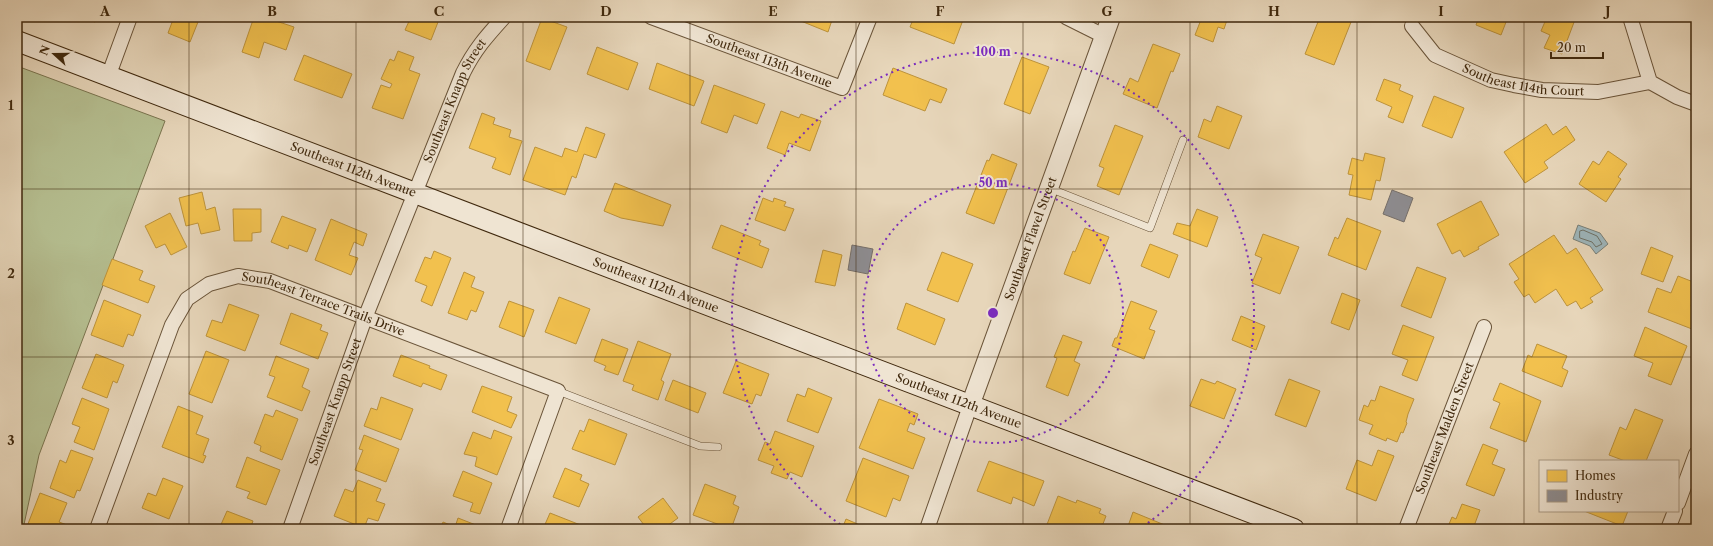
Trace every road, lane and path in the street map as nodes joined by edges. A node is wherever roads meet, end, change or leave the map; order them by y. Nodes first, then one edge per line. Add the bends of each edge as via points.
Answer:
1 (130, 17) edge
2 (504, 17) edge
3 (651, 17) edge
4 (870, 17) edge
5 (1066, 17) edge
6 (1111, 17) edge
7 (1630, 17) edge
8 (1412, 26) dead end
9 (1104, 36) junction
10 (17, 41) edge
11 (108, 77) junction
12 (1650, 82) junction
13 (1696, 104) edge
14 (1183, 140) dead end
15 (1049, 188) junction
16 (415, 193) junction
17 (365, 318) junction
18 (1484, 327) dead end
19 (558, 390) junction
20 (970, 406) junction
21 (718, 447) dead end
22 (1696, 454) edge
23 (1679, 500) edge
24 (1675, 512) edge
25 (97, 529) edge
26 (290, 529) edge
27 (508, 529) edge
28 (927, 529) edge
29 (1294, 529) edge
30 (1406, 529) edge
31 (1668, 529) edge

1 - 11 street
2 - 16 street, Southeast Knapp Street via 472,55
3 - 4 street, Southeast 113th Avenue via 842,88
5 - 9 street
6 - 9 street, Southeast Flavel Street
7 - 12 street
8 - 12 street, Southeast 114th Court via 1435,55 1491,80 1542,90 1598,92
9 - 15 street, Southeast Flavel Street
10 - 11 main road, Southeast 112th Avenue
11 - 16 main road, Southeast 112th Avenue
12 - 13 street
14 - 15 lane via 1150,228
15 - 20 street, Southeast Flavel Street
16 - 17 street, Southeast Knapp Street
16 - 20 main road, Southeast 112th Avenue
17 - 19 street, Southeast Terrace Trails Drive
17 - 25 street, Southeast Terrace Trails Drive via 270,281 238,276 209,284 187,298 172,325
17 - 26 street, Southeast Knapp Street
18 - 30 street, Southeast Malden Street
19 - 21 lane via 700,446
19 - 27 street
20 - 28 street, Southeast Flavel Street
20 - 29 main road, Southeast 112th Avenue
22 - 23 street
24 - 31 street

